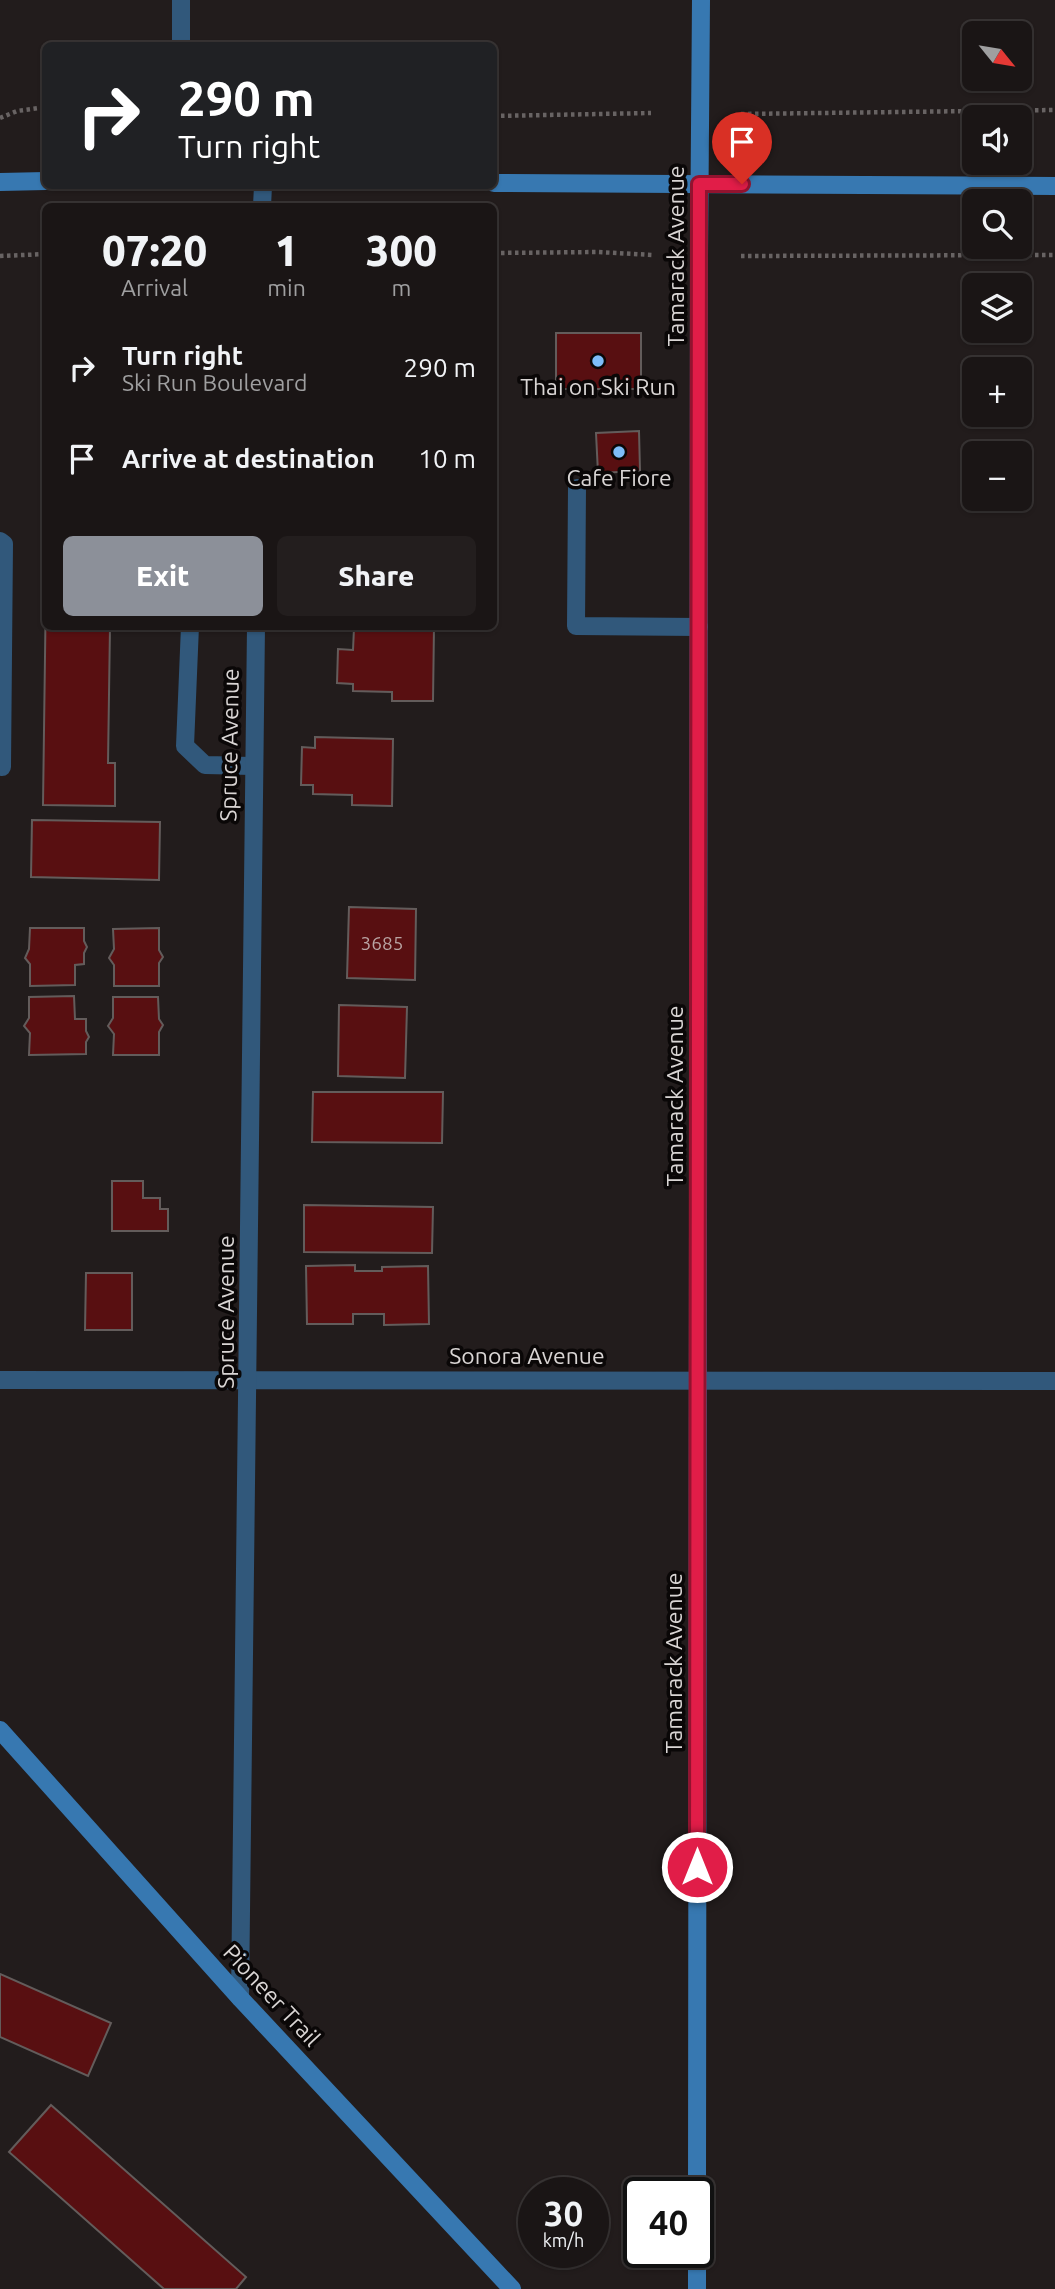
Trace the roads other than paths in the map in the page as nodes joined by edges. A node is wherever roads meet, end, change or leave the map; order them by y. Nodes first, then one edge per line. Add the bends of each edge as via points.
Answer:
1 (181, 0) edge
2 (701, 0) edge
3 (181, 42) edge
4 (0, 181) edge
5 (42, 181) edge
6 (497, 183) edge
7 (699, 184) junction
8 (1055, 186) edge
9 (578, 488) dead end
10 (0, 541) edge
11 (699, 627) junction
12 (190, 630) edge
13 (256, 630) edge
14 (253, 765) junction
15 (2, 766) dead end
16 (698, 1379) junction
17 (0, 1380) edge
18 (249, 1380) junction
19 (1055, 1381) edge
20 (0, 1730) edge
21 (240, 1998) junction
22 (697, 2177) edge
23 (697, 2268) edge
24 (512, 2289) edge
25 (697, 2289) edge

1 - 3 street
2 - 7 street, Tamarack Avenue
4 - 5 street
6 - 7 street
7 - 8 street
7 - 11 street, Tamarack Avenue
9 - 11 street via 576,626
10 - 15 street via 4,544
11 - 16 street, Tamarack Avenue
12 - 14 street via 185,746 205,765
13 - 14 street, Spruce Avenue
14 - 18 street, Spruce Avenue
16 - 18 street, Sonora Avenue
16 - 19 street, Sonora Avenue
16 - 22 street, Tamarack Avenue
17 - 18 street, Sonora Avenue
18 - 21 street, Spruce Avenue
20 - 21 street, Pioneer Trail
21 - 24 street, Pioneer Trail
23 - 25 street

